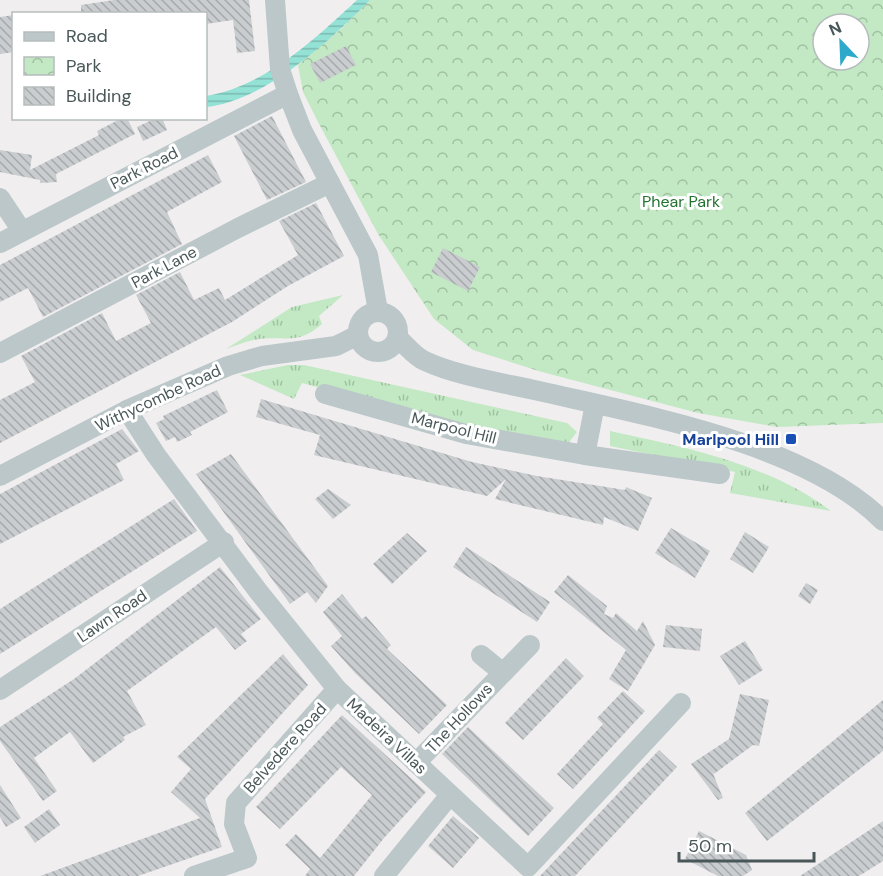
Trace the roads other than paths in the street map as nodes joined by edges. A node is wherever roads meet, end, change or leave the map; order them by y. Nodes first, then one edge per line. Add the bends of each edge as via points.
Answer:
1 (275, 0) edge
2 (288, 94) junction
3 (330, 183) junction
4 (0, 198) edge
5 (22, 231) junction
6 (0, 243) edge
7 (378, 311) junction
8 (358, 335) junction
9 (398, 338) junction
10 (0, 353) edge
11 (325, 394) dead end
12 (595, 404) junction
13 (128, 410) junction
14 (585, 455) junction
15 (720, 474) dead end
16 (0, 476) edge
17 (883, 521) edge
18 (224, 542) junction
19 (530, 645) dead end
20 (481, 655) dead end
21 (501, 672) junction
22 (337, 689) junction
23 (0, 690) edge
24 (681, 703) dead end
25 (416, 763) junction
26 (450, 795) junction
27 (194, 876) edge
28 (384, 876) edge

1 - 2 street via 280,69
2 - 3 street
2 - 5 street, Park Road
3 - 7 street via 368,255
3 - 10 street, Park Lane
4 - 5 street
5 - 6 street, Park Road
7 - 8 street via 362,320
7 - 9 street via 395,321
8 - 9 street via 364,348 377,353 387,351
8 - 13 street, Withycombe Road via 336,346 262,356 228,366
9 - 12 street via 423,361
11 - 14 street, Marpool Hill via 466,434
12 - 14 street
12 - 17 street via 666,420 771,454 853,495
13 - 16 street, Withycombe Road
13 - 18 street, Madeira Villas via 156,455
14 - 15 street, Marpool Hill
18 - 22 street, Madeira Villas
18 - 23 street, Lawn Road
19 - 21 street, The Hollows
20 - 21 street, The Hollows
21 - 25 street, The Hollows
22 - 25 street, Madeira Villas
22 - 27 street, Belvedere Road via 236,803 234,824 247,858
24 - 26 street, Madeira Villas via 528,867
25 - 26 street, Madeira Villas
26 - 28 street

